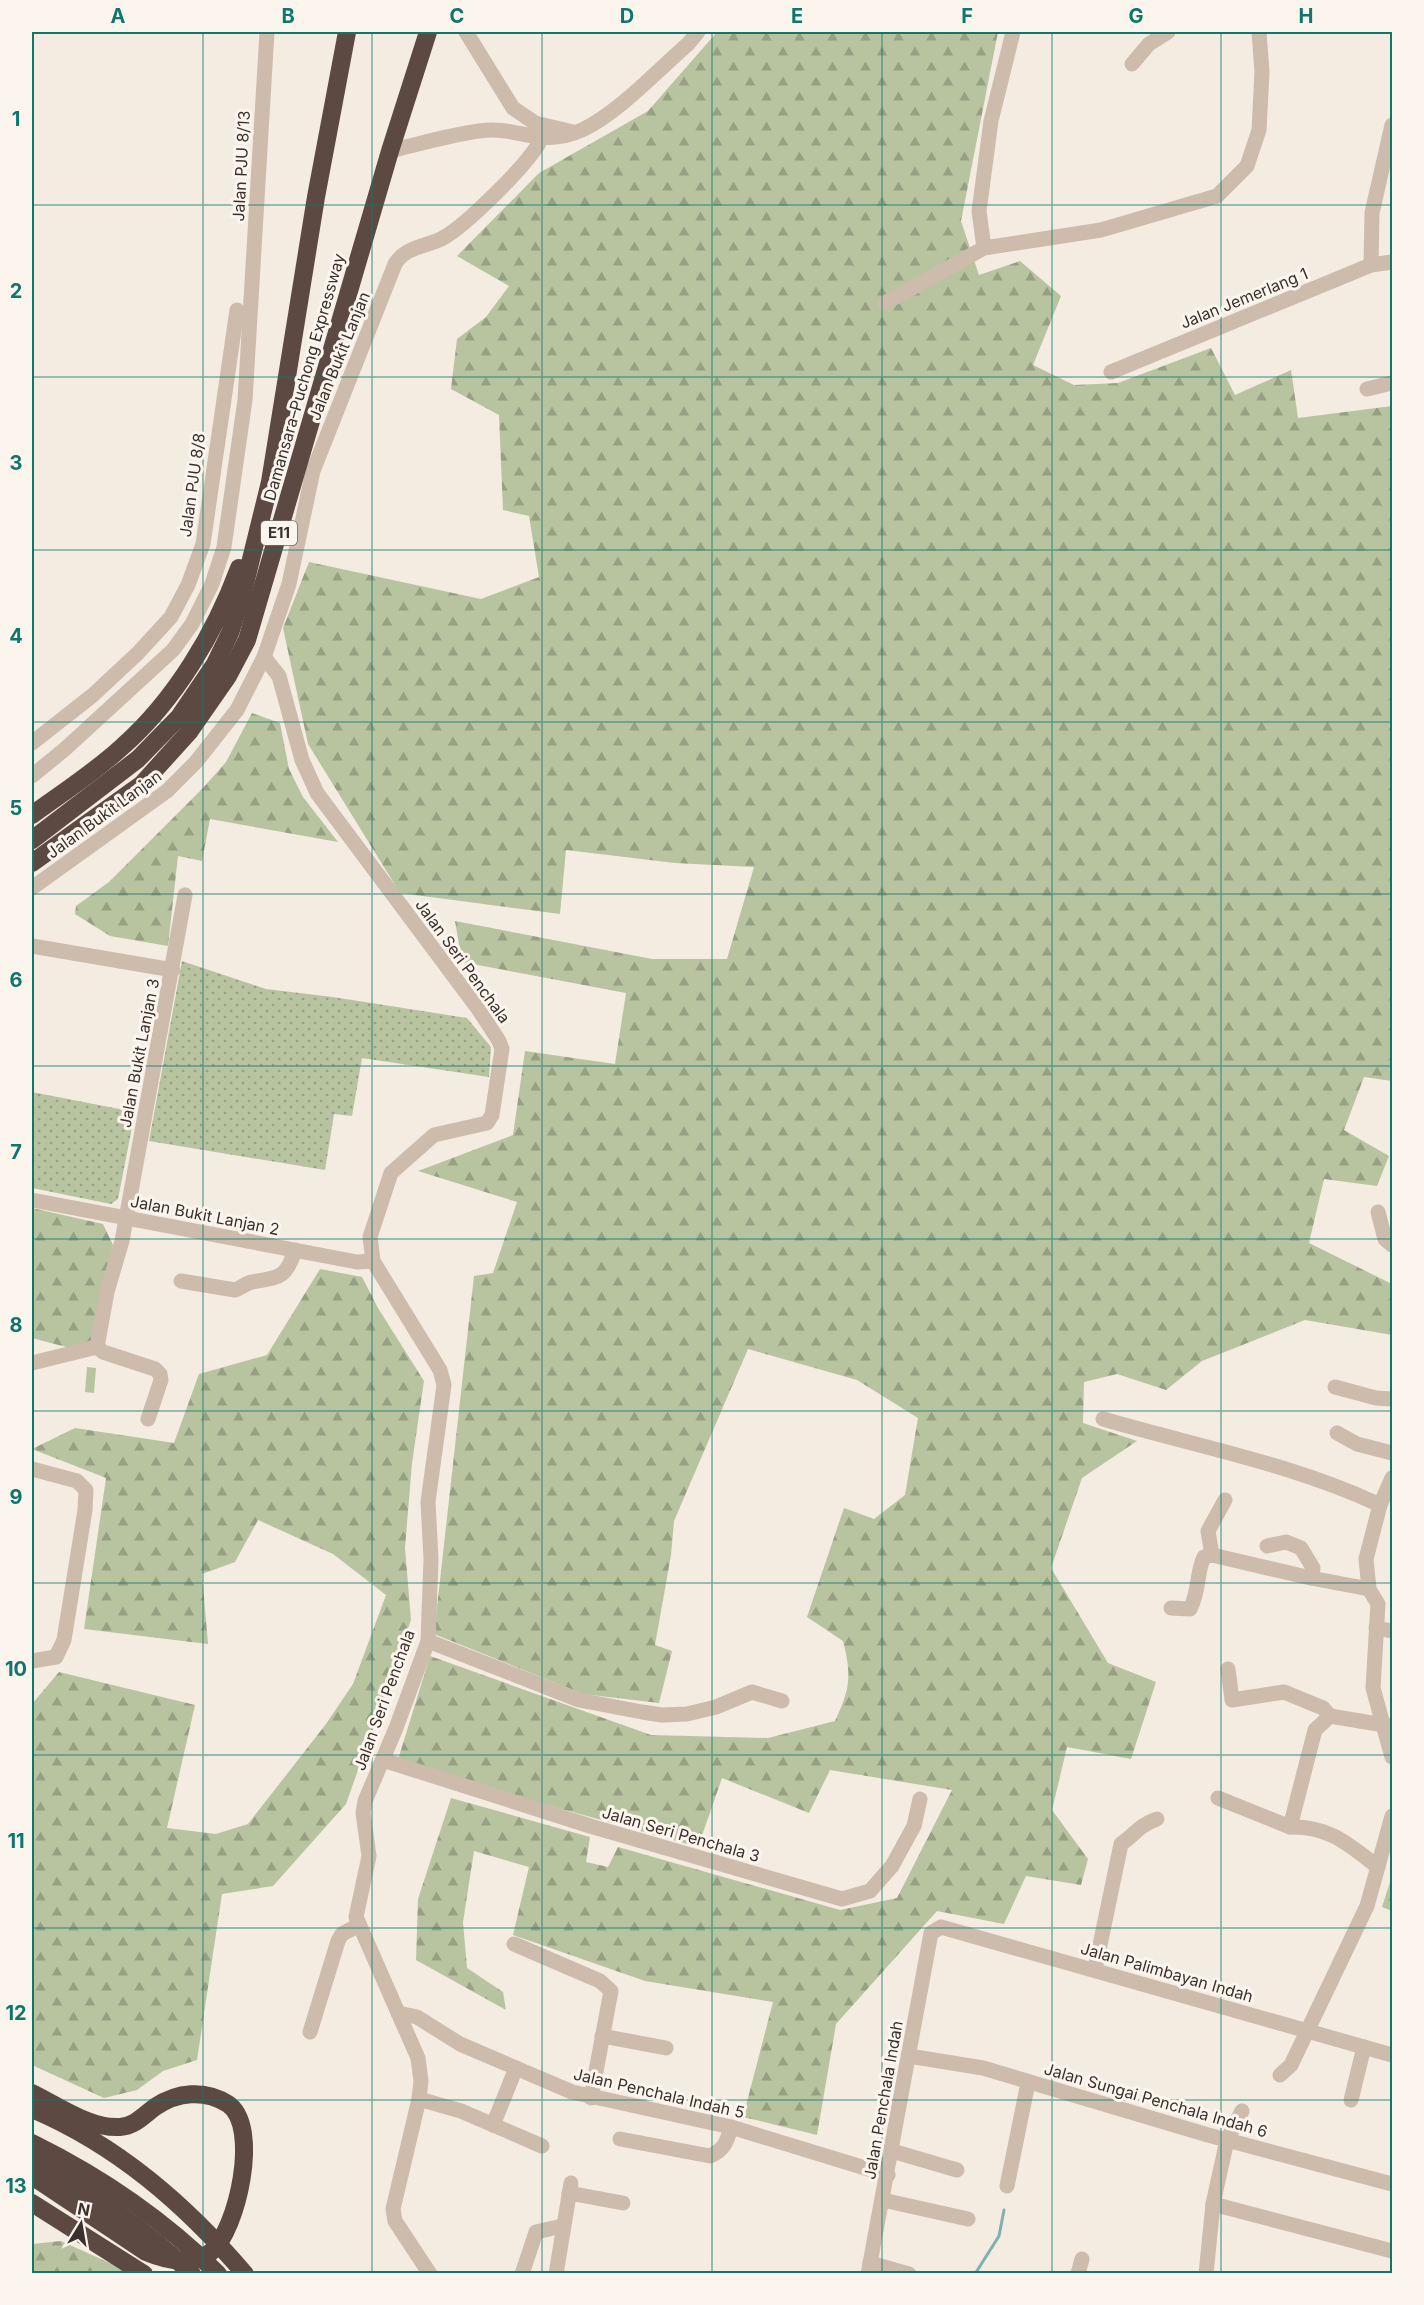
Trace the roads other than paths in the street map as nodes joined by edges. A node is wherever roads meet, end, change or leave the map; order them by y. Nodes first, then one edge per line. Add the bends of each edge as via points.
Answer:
1 (267, 32) edge
2 (347, 32) edge
3 (428, 32) edge
4 (466, 32) edge
5 (698, 32) edge
6 (1013, 32) edge
7 (1168, 32) edge
8 (1258, 32) edge
9 (1132, 64) dead end
10 (1392, 125) edge
11 (576, 133) junction
12 (541, 139) junction
13 (390, 151) junction
14 (984, 248) junction
15 (1392, 262) edge
16 (1371, 265) junction
17 (252, 303) junction
18 (885, 303) dead end
19 (241, 325) junction
20 (231, 346) junction
21 (247, 368) junction
22 (1111, 372) dead end
23 (1392, 383) edge
24 (1367, 389) dead end
25 (223, 398) junction
26 (245, 400) junction
27 (270, 482) junction
28 (264, 657) junction
29 (32, 744) edge
30 (47, 765) junction
31 (32, 777) edge
32 (32, 814) edge
33 (32, 840) edge
34 (32, 863) edge
35 (32, 888) edge
36 (185, 895) dead end
37 (32, 946) edge
38 (173, 970) junction
39 (32, 1200) edge
40 (1378, 1212) dead end
41 (125, 1218) junction
42 (1392, 1245) edge
43 (295, 1250) junction
44 (372, 1261) junction
45 (182, 1281) dead end
46 (97, 1347) junction
47 (32, 1364) edge
48 (1335, 1387) dead end
49 (1392, 1399) edge
50 (148, 1419) dead end
51 (1103, 1419) dead end
52 (1336, 1433) dead end
53 (1392, 1453) edge
54 (32, 1468) edge
55 (1392, 1478) edge
56 (1224, 1500) dead end
57 (1385, 1501) edge
58 (1267, 1546) dead end
59 (1212, 1555) junction
60 (1311, 1578) junction
61 (1370, 1589) junction
62 (1170, 1608) dead end
63 (1376, 1628) junction
64 (1392, 1631) edge
65 (428, 1641) junction
66 (32, 1661) edge
67 (1228, 1669) dead end
68 (782, 1701) dead end
69 (1330, 1716) junction
70 (1388, 1726) edge
71 (1392, 1757) edge
72 (383, 1760) junction
73 (1218, 1798) dead end
74 (920, 1799) dead end
75 (1392, 1816) edge
76 (1157, 1819) dead end
77 (1290, 1827) junction
78 (1378, 1867) junction
79 (359, 1925) junction
80 (931, 1933) joint
81 (514, 1944) dead end
82 (1095, 1970) junction
83 (398, 2013) junction
84 (1307, 2031) junction
85 (310, 2032) dead end
86 (602, 2036) junction
87 (1364, 2047) junction
88 (666, 2048) dead end
89 (1392, 2055) edge
90 (909, 2056) junction
91 (516, 2068) junction
92 (1280, 2075) dead end
93 (1028, 2083) junction
94 (32, 2092) edge
95 (591, 2098) junction
96 (419, 2099) junction
97 (1351, 2100) dead end
98 (32, 2109) edge
99 (1242, 2111) dead end
100 (493, 2125) junction
101 (731, 2127) junction
102 (620, 2139) dead end
103 (1227, 2140) junction
104 (32, 2143) edge
105 (542, 2146) dead end
106 (892, 2151) junction
107 (32, 2162) edge
108 (957, 2170) dead end
109 (888, 2175) junction
110 (32, 2176) edge
111 (32, 2182) edge
112 (1392, 2184) edge
113 (1007, 2186) dead end
114 (883, 2200) junction
115 (32, 2203) edge
116 (623, 2203) dead end
117 (1213, 2204) junction
118 (968, 2219) dead end
119 (562, 2226) junction
120 (1392, 2251) edge
121 (869, 2268) edge
122 (144, 2274) edge
123 (163, 2274) edge
124 (192, 2274) edge
125 (218, 2274) edge
126 (245, 2274) edge
127 (429, 2274) edge
128 (522, 2274) edge
129 (556, 2274) edge
130 (909, 2274) edge
131 (1206, 2274) edge

1 - 17 street, Jalan PJU 8/13
2 - 27 highway, Damansara–Puchong Expressway / E11
3 - 13 highway, Damansara–Puchong Expressway / E11
4 - 11 street via 513,108 535,123
5 - 11 street via 608,114
6 - 14 street via 991,121 979,211
7 - 9 street via 1149,44
8 - 14 street via 1262,72 1259,130 1247,166 1217,196 1101,230
10 - 16 street via 1372,213
11 - 12 street
12 - 13 street via 479,130
12 - 28 street, Jalan Bukit Lanjan via 525,164 467,218 444,237 406,252 395,264 313,471 289,584
13 - 34 highway, Damansara–Puchong Expressway / E11 via 247,640 228,676 189,732 142,784
14 - 18 street
15 - 16 street, Jalan Jemerlang 1
16 - 22 street, Jalan Jemerlang 1
17 - 19 street
17 - 21 street, Jalan PJU 8/13
19 - 20 street
19 - 20 street, Jalan PJU 8/8 via 237,310
19 - 21 street
20 - 25 street, Jalan PJU 8/8
21 - 26 street
23 - 24 street
25 - 26 street
25 - 29 street, Jalan PJU 8/8 via 203,544 171,617 112,678
26 - 30 street via 224,547 212,584 192,624 173,650
27 - 32 highway via 230,591 179,681 123,746
27 - 33 highway, Damansara–Puchong Expressway / E11 via 241,600 215,664 179,717 138,759
28 - 35 street, Jalan Bukit Lanjan via 237,710 167,791
28 - 44 street, Jalan Seri Penchala via 279,676 302,760 317,793 479,1010 502,1049 492,1116 487,1123 434,1135 391,1173 370,1237
29 - 30 street
30 - 31 street
36 - 38 street, Jalan Bukit Lanjan 3
37 - 38 street
38 - 41 street, Jalan Bukit Lanjan 3
39 - 41 street, Jalan Bukit Lanjan 2
40 - 42 street via 1385,1239
41 - 43 street, Jalan Bukit Lanjan 2
41 - 46 street, Jalan Bukit Lanjan 3
43 - 44 street, Jalan Bukit Lanjan 2 via 357,1262
43 - 45 street via 280,1278 248,1283 235,1290
44 - 65 street, Jalan Seri Penchala via 440,1370 444,1385 428,1502 432,1559
46 - 47 street
46 - 50 street via 160,1374
48 - 49 street
51 - 57 street via 1286,1469
52 - 53 street via 1357,1444
54 - 66 street via 77,1481 86,1490 64,1640 56,1657
55 - 57 street
56 - 59 street via 1208,1531
57 - 61 street via 1366,1559
58 - 60 street via 1286,1542 1301,1548 1313,1568
59 - 60 street
59 - 62 street via 1204,1557 1201,1563 1198,1594 1190,1609
60 - 61 street
61 - 63 street via 1378,1604
63 - 64 street
63 - 70 street via 1373,1688
65 - 68 street via 579,1700 652,1714 687,1714 752,1692
65 - 72 street, Jalan Seri Penchala
67 - 69 street via 1232,1700 1284,1692 1323,1708
69 - 70 street
69 - 77 street via 1316,1730
70 - 71 street
72 - 74 street, Jalan Seri Penchala 3 via 590,1826 842,1899 870,1891 892,1866 914,1827
72 - 79 street, Jalan Seri Penchala via 363,1813 369,1856 357,1911
73 - 77 street
75 - 78 street
76 - 82 street via 1139,1826 1121,1844
77 - 78 street via 1320,1829 1347,1843
78 - 84 street via 1367,1906
79 - 83 street, Jalan Seri Penchala
79 - 85 street via 342,1934 338,1941
80 - 82 street, Jalan Palimbayan Indah via 941,1927
80 - 90 street, Jalan Penchala Indah
81 - 86 street via 600,1981 611,1991
82 - 84 street, Jalan Palimbayan Indah
83 - 91 street, Jalan Penchala Indah 5 via 417,2017 460,2044
83 - 96 street, Jalan Seri Penchala via 418,2058
84 - 87 street, Jalan Palimbayan Indah
84 - 92 street via 1291,2065
86 - 88 street
86 - 95 street
87 - 89 street, Jalan Palimbayan Indah
87 - 97 street
90 - 93 street, Jalan Sungai Penchala Indah 6 via 983,2068
90 - 106 street, Jalan Penchala Indah
91 - 95 street, Jalan Penchala Indah 5
91 - 100 street
93 - 103 street, Jalan Sungai Penchala Indah 6
93 - 113 street
94 - 110 highway via 100,2125 121,2127 136,2122 174,2097 195,2093 212,2096 230,2105 238,2120 245,2158 224,2238 210,2253 180,2260 166,2260 146,2252
95 - 101 street, Jalan Penchala Indah 5
96 - 100 street
96 - 127 street, Jalan Seri Penchala via 393,2210 395,2221
98 - 126 highway via 142,2172 205,2228
99 - 103 street
100 - 105 street
101 - 102 street via 726,2144 710,2156
101 - 109 street, Jalan Penchala Indah 5
103 - 112 street, Jalan Sungai Penchala Indah 6
103 - 117 street
104 - 125 highway via 106,2182 189,2244
106 - 108 street
106 - 109 street, Jalan Penchala Indah
107 - 124 highway via 84,2192
109 - 114 street, Jalan Penchala Indah
111 - 123 highway
114 - 118 street
114 - 121 street, Jalan Penchala Indah
115 - 122 highway
116 - 119 street via 570,2188
117 - 120 street
117 - 131 street
119 - 128 street via 536,2232
119 - 129 street
121 - 130 street

